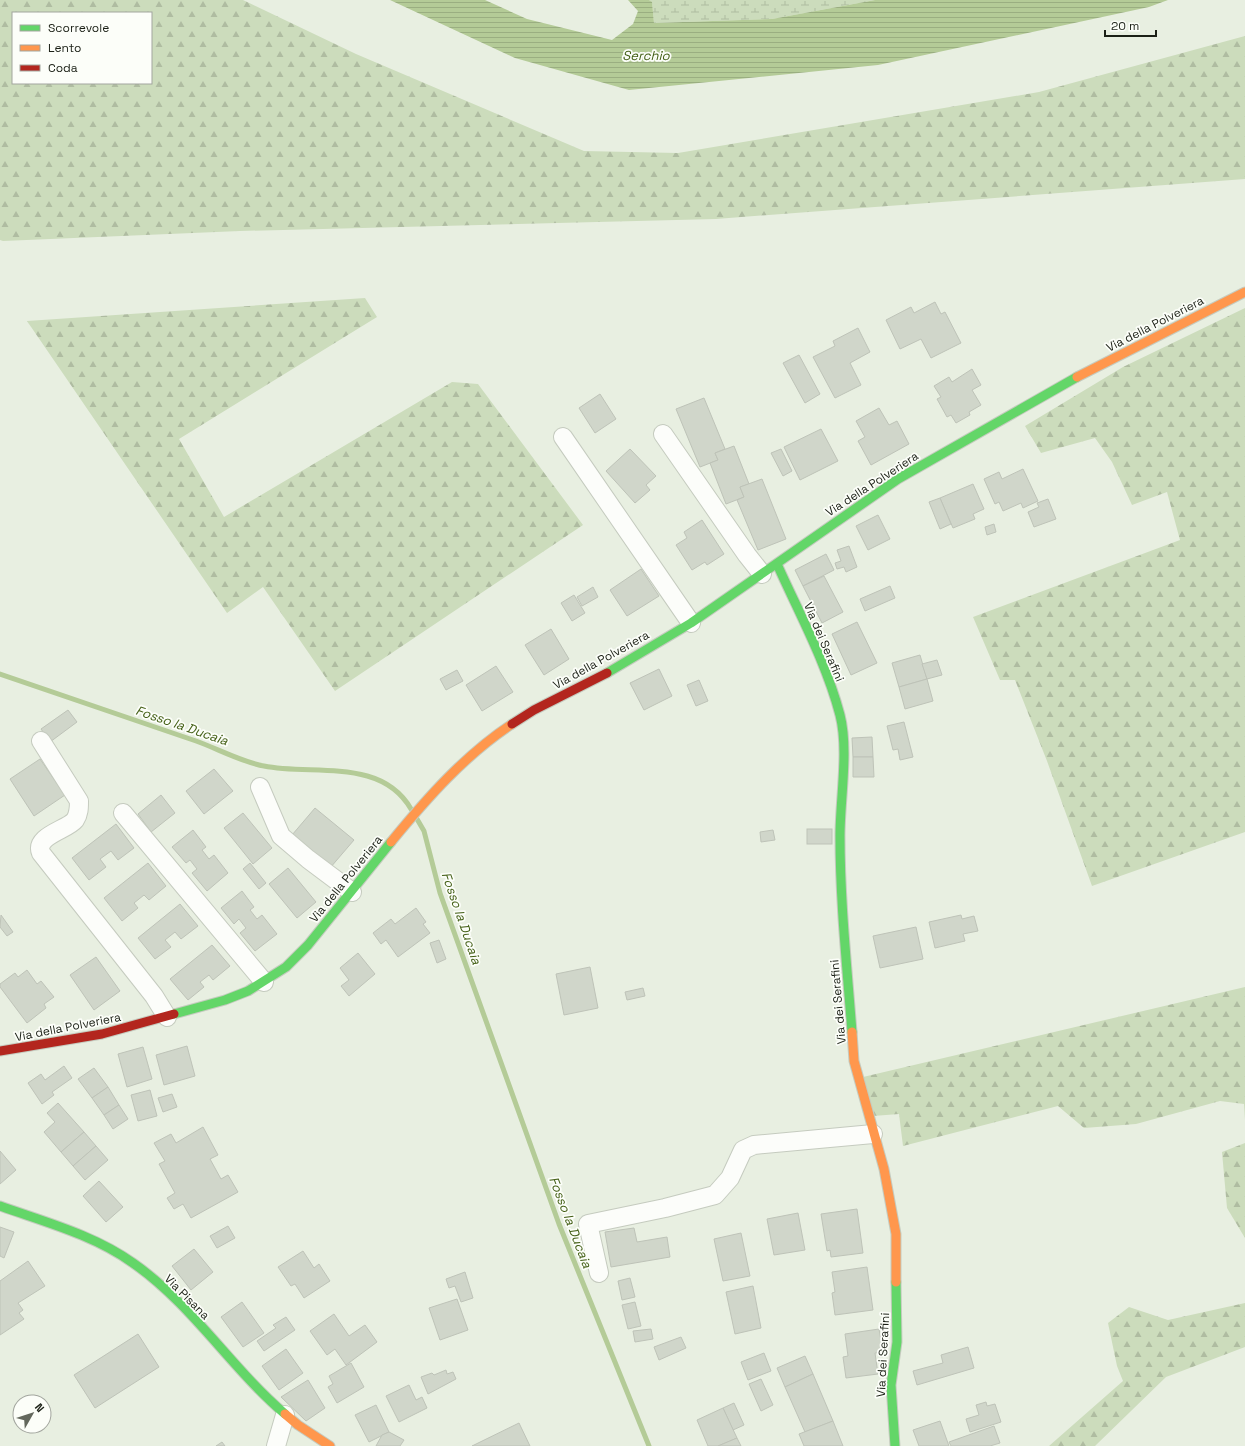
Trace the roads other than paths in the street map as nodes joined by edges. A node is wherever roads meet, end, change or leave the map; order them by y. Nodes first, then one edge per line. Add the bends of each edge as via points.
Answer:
1 (1245, 292) edge
2 (663, 434) dead end
3 (563, 437) dead end
4 (769, 569) junction
5 (691, 623) junction
6 (41, 741) dead end
7 (260, 787) dead end
8 (123, 813) dead end
9 (352, 892) junction
10 (264, 982) junction
11 (167, 1017) junction
12 (0, 1052) edge
13 (873, 1134) junction
14 (0, 1206) edge
15 (599, 1273) dead end
16 (285, 1415) junction
17 (320, 1444) edge
18 (276, 1446) edge
19 (895, 1446) edge

1 - 4 street, Via della Polveriera via 1012,412 898,479
2 - 4 street via 747,555
3 - 5 street
4 - 5 street, Via della Polveriera
4 - 13 street, Via dei Serafini via 828,677 840,716 843,742 840,836 843,914 854,1061
5 - 9 street, Via della Polveriera via 617,668 534,710 497,734 449,776 420,806
6 - 11 street via 79,801 79,810 74,821 41,843 41,853 154,996
7 - 9 street via 281,836
8 - 10 street
9 - 10 street, Via della Polveriera via 308,945 286,967
10 - 11 street, Via della Polveriera via 248,992
11 - 12 street, Via della Polveriera via 102,1034
13 - 15 street via 754,1145 744,1150 730,1178 715,1195 588,1224
13 - 19 street, Via dei Serafini via 884,1169 896,1234 898,1342 891,1386
14 - 16 street, Via Pisana via 100,1242 137,1265 173,1297 266,1398
16 - 17 street, Via Pisana
16 - 18 street

